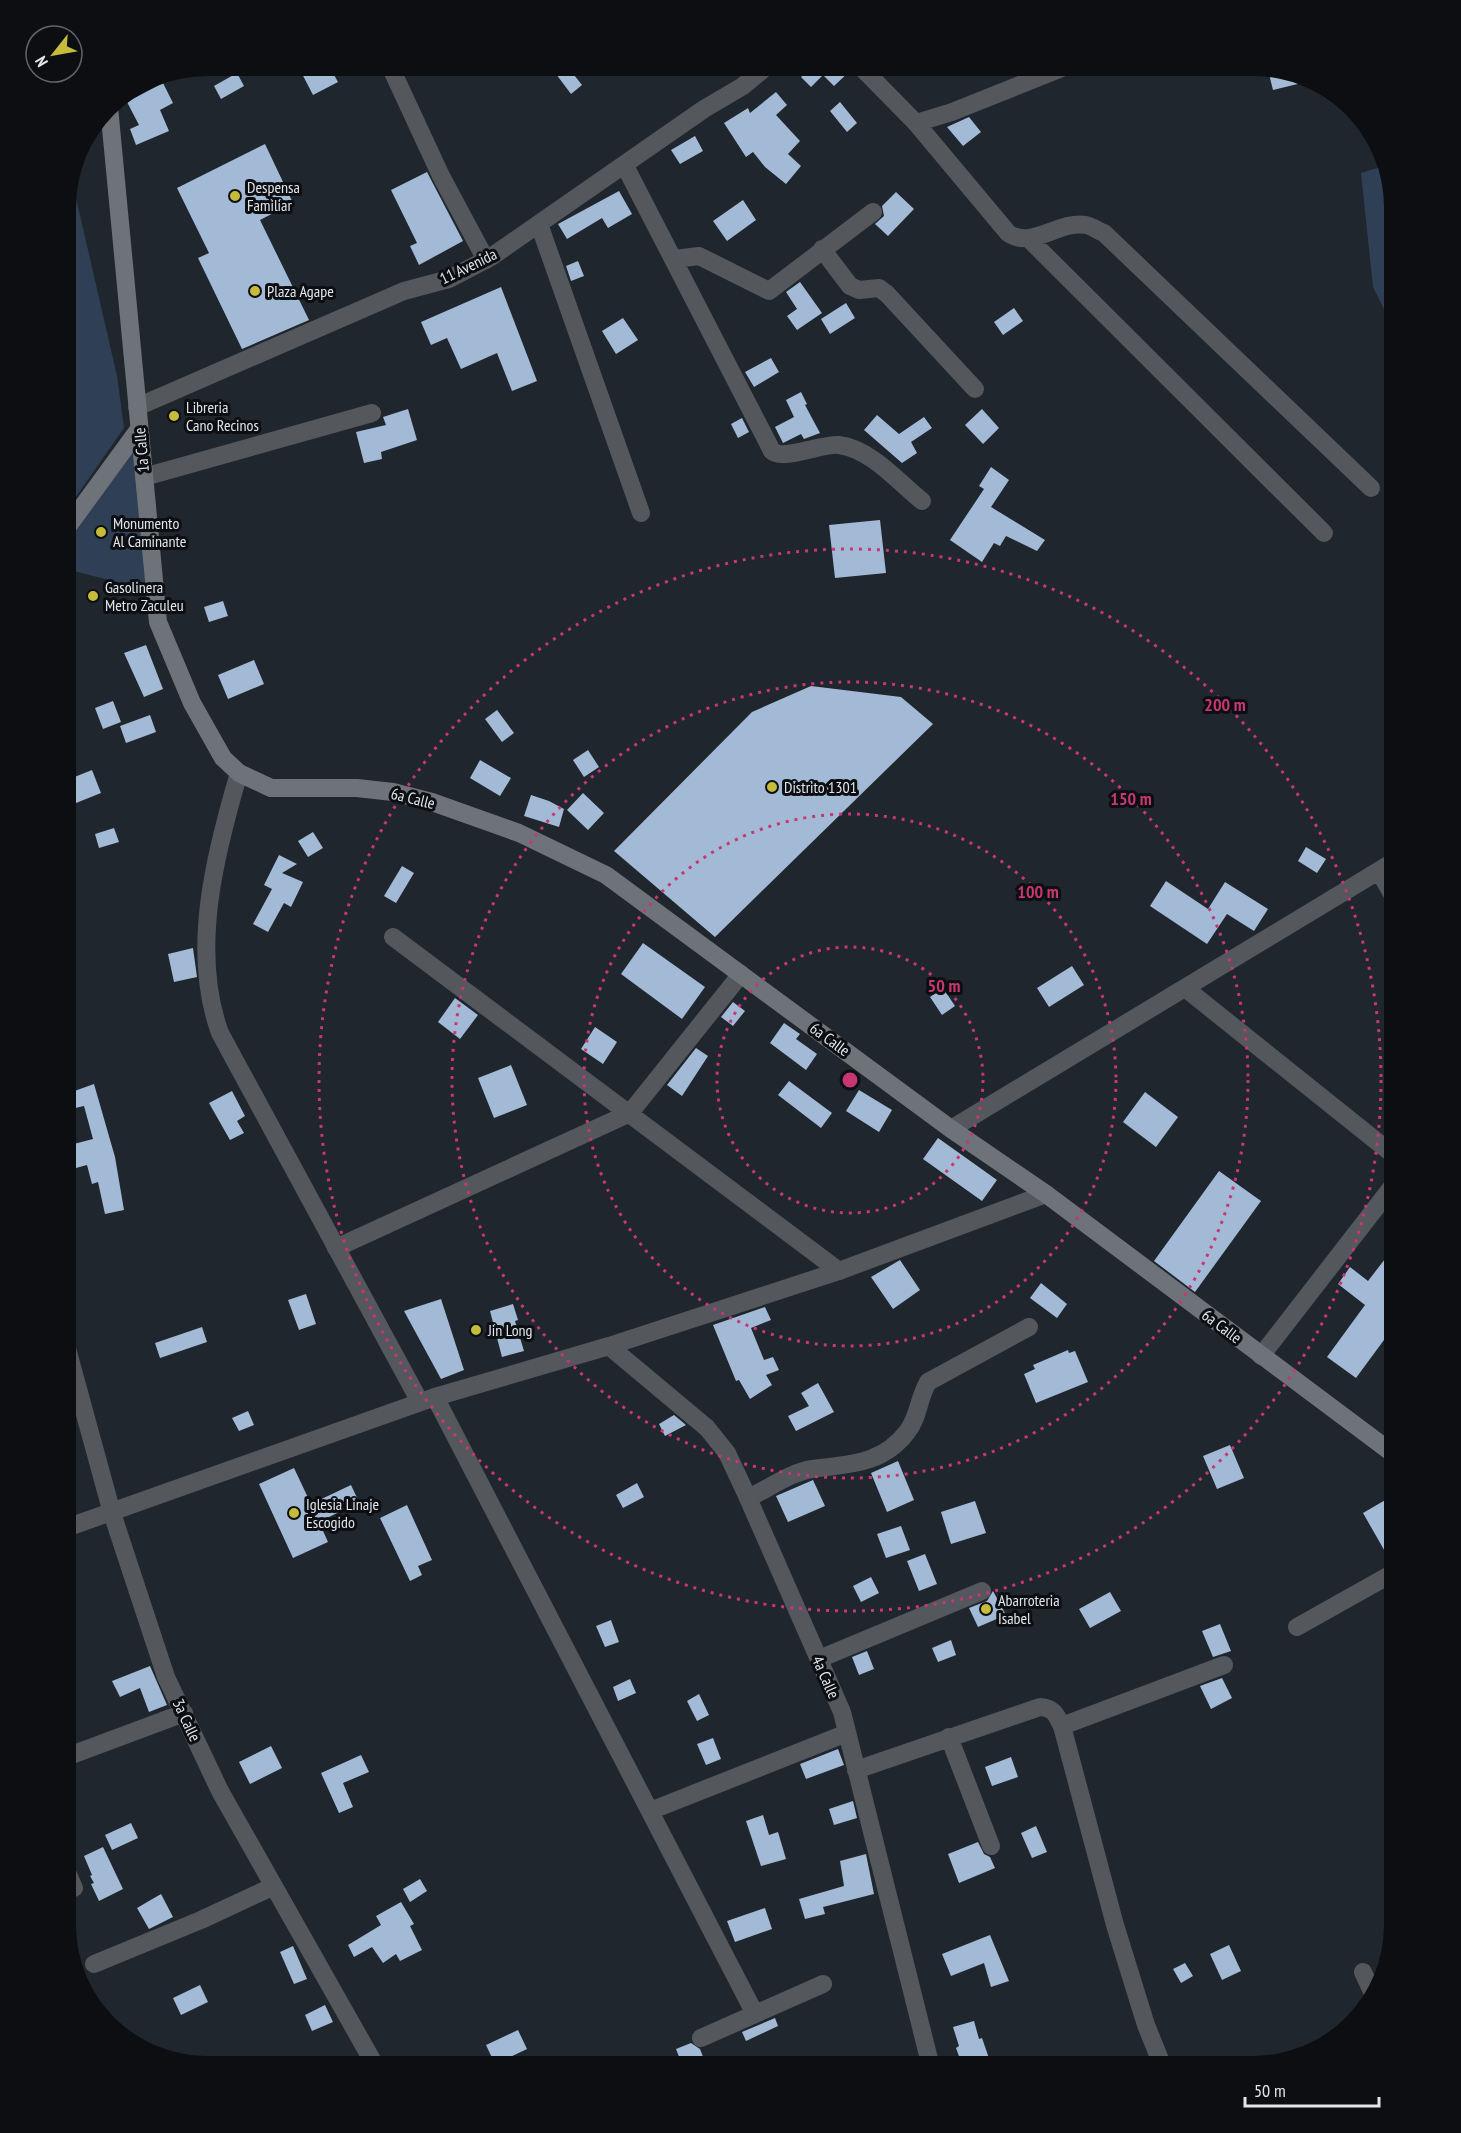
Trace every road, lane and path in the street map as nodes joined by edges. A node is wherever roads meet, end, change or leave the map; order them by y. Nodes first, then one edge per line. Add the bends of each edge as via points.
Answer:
1 (395, 77) edge
2 (753, 77) edge
3 (871, 77) edge
4 (1040, 77) edge
5 (109, 122) edge
6 (916, 123) junction
7 (625, 166) junction
8 (873, 212) dead end
9 (538, 224) junction
10 (1029, 239) junction
11 (822, 249) junction
12 (675, 259) junction
13 (486, 260) junction
14 (975, 389) dead end
15 (137, 407) junction
16 (372, 413) dead end
17 (139, 429) junction
18 (144, 477) junction
19 (1371, 488) dead end
20 (922, 501) dead end
21 (641, 513) dead end
22 (77, 514) edge
23 (1324, 533) dead end
24 (238, 773) junction
25 (1384, 868) edge
26 (393, 937) dead end
27 (741, 974) junction
28 (1185, 988) junction
29 (630, 1113) junction
30 (951, 1129) junction
31 (1384, 1147) edge
32 (1046, 1194) junction
33 (1384, 1197) edge
34 (336, 1248) junction
35 (839, 1271) junction
36 (1029, 1326) dead end
37 (609, 1346) junction
38 (1261, 1356) junction
39 (76, 1383) edge
40 (427, 1400) junction
41 (1384, 1447) edge
42 (748, 1498) junction
43 (112, 1513) junction
44 (76, 1525) edge
45 (1384, 1578) edge
46 (982, 1591) dead end
47 (1297, 1627) dead end
48 (819, 1659) junction
49 (1224, 1665) dead end
50 (184, 1713) junction
51 (1062, 1726) junction
52 (847, 1733) junction
53 (949, 1737) junction
54 (76, 1753) edge
55 (856, 1770) junction
56 (650, 1811) junction
57 (991, 1846) dead end
58 (274, 1886) junction
59 (94, 1964) dead end
60 (1363, 1972) dead end
61 (823, 1984) dead end
62 (1370, 1986) edge
63 (755, 2014) junction
64 (701, 2038) dead end
65 (370, 2056) edge
66 (928, 2056) edge
67 (1159, 2056) edge

1 - 13 street
2 - 7 street, 11 Avenida
3 - 6 street
4 - 6 street
5 - 15 main road, 1a Calle
6 - 10 street via 1008,233 1017,239
7 - 9 street, 11 Avenida
7 - 12 street
8 - 11 street
9 - 13 street, 11 Avenida
9 - 21 street
10 - 19 street via 1064,226 1087,225 1104,233
10 - 23 street
11 - 12 street via 769,291 699,256
11 - 14 street via 850,286 859,290 879,288 887,294
12 - 20 street via 772,451 782,455 837,444 860,450
13 - 15 street, 11 Avenida via 449,279 404,291
15 - 17 main road, 1a Calle
16 - 18 street
17 - 18 main road, 1a Calle
17 - 22 main road
18 - 24 main road, 1a Calle via 158,622 209,737
24 - 27 main road, 6a Calle via 271,788 393,792 519,833 606,875
24 - 34 street via 212,887 206,976 210,1005 220,1033
25 - 28 street
26 - 29 street
27 - 29 street
27 - 30 main road, 6a Calle
28 - 30 street
28 - 31 street
29 - 34 street
29 - 35 street
30 - 32 main road, 6a Calle
32 - 35 street
32 - 38 main road, 6a Calle
33 - 38 street
34 - 40 street
35 - 37 street
36 - 42 street via 928,1382 921,1394 916,1420 892,1449 844,1466 802,1472
37 - 40 street
37 - 42 street, 4a Calle via 706,1428 727,1452
38 - 41 main road, 6a Calle
39 - 43 street, 3a Calle
40 - 43 street
40 - 56 street
42 - 48 street, 4a Calle
43 - 44 street
43 - 50 street, 3a Calle via 166,1677
45 - 47 street
46 - 48 street
48 - 52 street, 4a Calle
49 - 51 street
50 - 54 street
50 - 58 street, 3a Calle via 220,1791
51 - 53 street via 1049,1707 1040,1707
51 - 67 street via 1115,1925
52 - 55 street, 4a Calle
52 - 56 street
53 - 55 street
53 - 57 street
55 - 66 street, 4a Calle
56 - 63 street
58 - 59 street
58 - 65 street, 3a Calle
60 - 62 street
61 - 63 street
63 - 64 street

